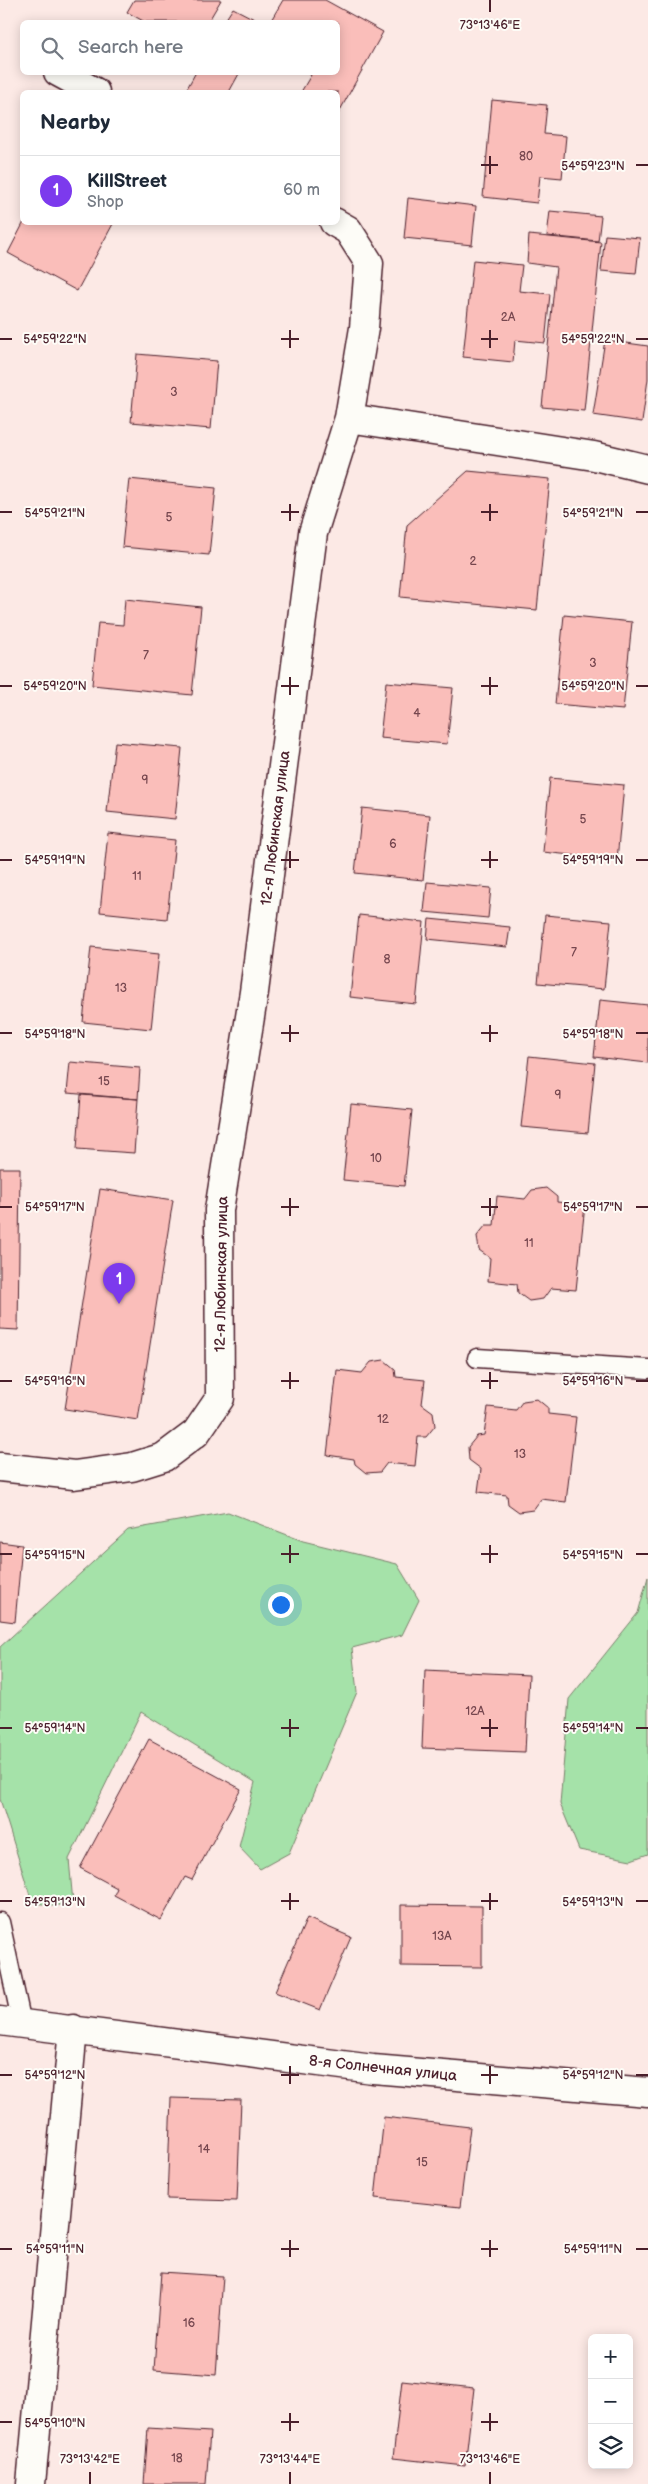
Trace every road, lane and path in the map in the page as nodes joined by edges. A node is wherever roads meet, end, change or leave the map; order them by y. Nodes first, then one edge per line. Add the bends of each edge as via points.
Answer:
1 (64, 75) edge
2 (91, 90) edge
3 (339, 225) edge
4 (349, 418) junction
5 (648, 469) edge
6 (477, 1358) dead end
7 (648, 1369) edge
8 (0, 1467) edge
9 (0, 1922) edge
10 (11, 2022) edge
11 (73, 2029) junction
12 (648, 2092) edge
13 (31, 2484) edge

1 - 2 street
3 - 4 street, 12-я Любинская улица via 348,230 370,264 364,328
4 - 5 street via 594,456
4 - 8 street, 12-я Любинская улица via 313,533 254,992 218,1210 220,1398 196,1433 164,1457 132,1467 74,1475
6 - 7 lane
9 - 10 lane
10 - 11 street, 8-я Солнечная улица
11 - 12 street, 8-я Солнечная улица via 373,2069
11 - 13 street

